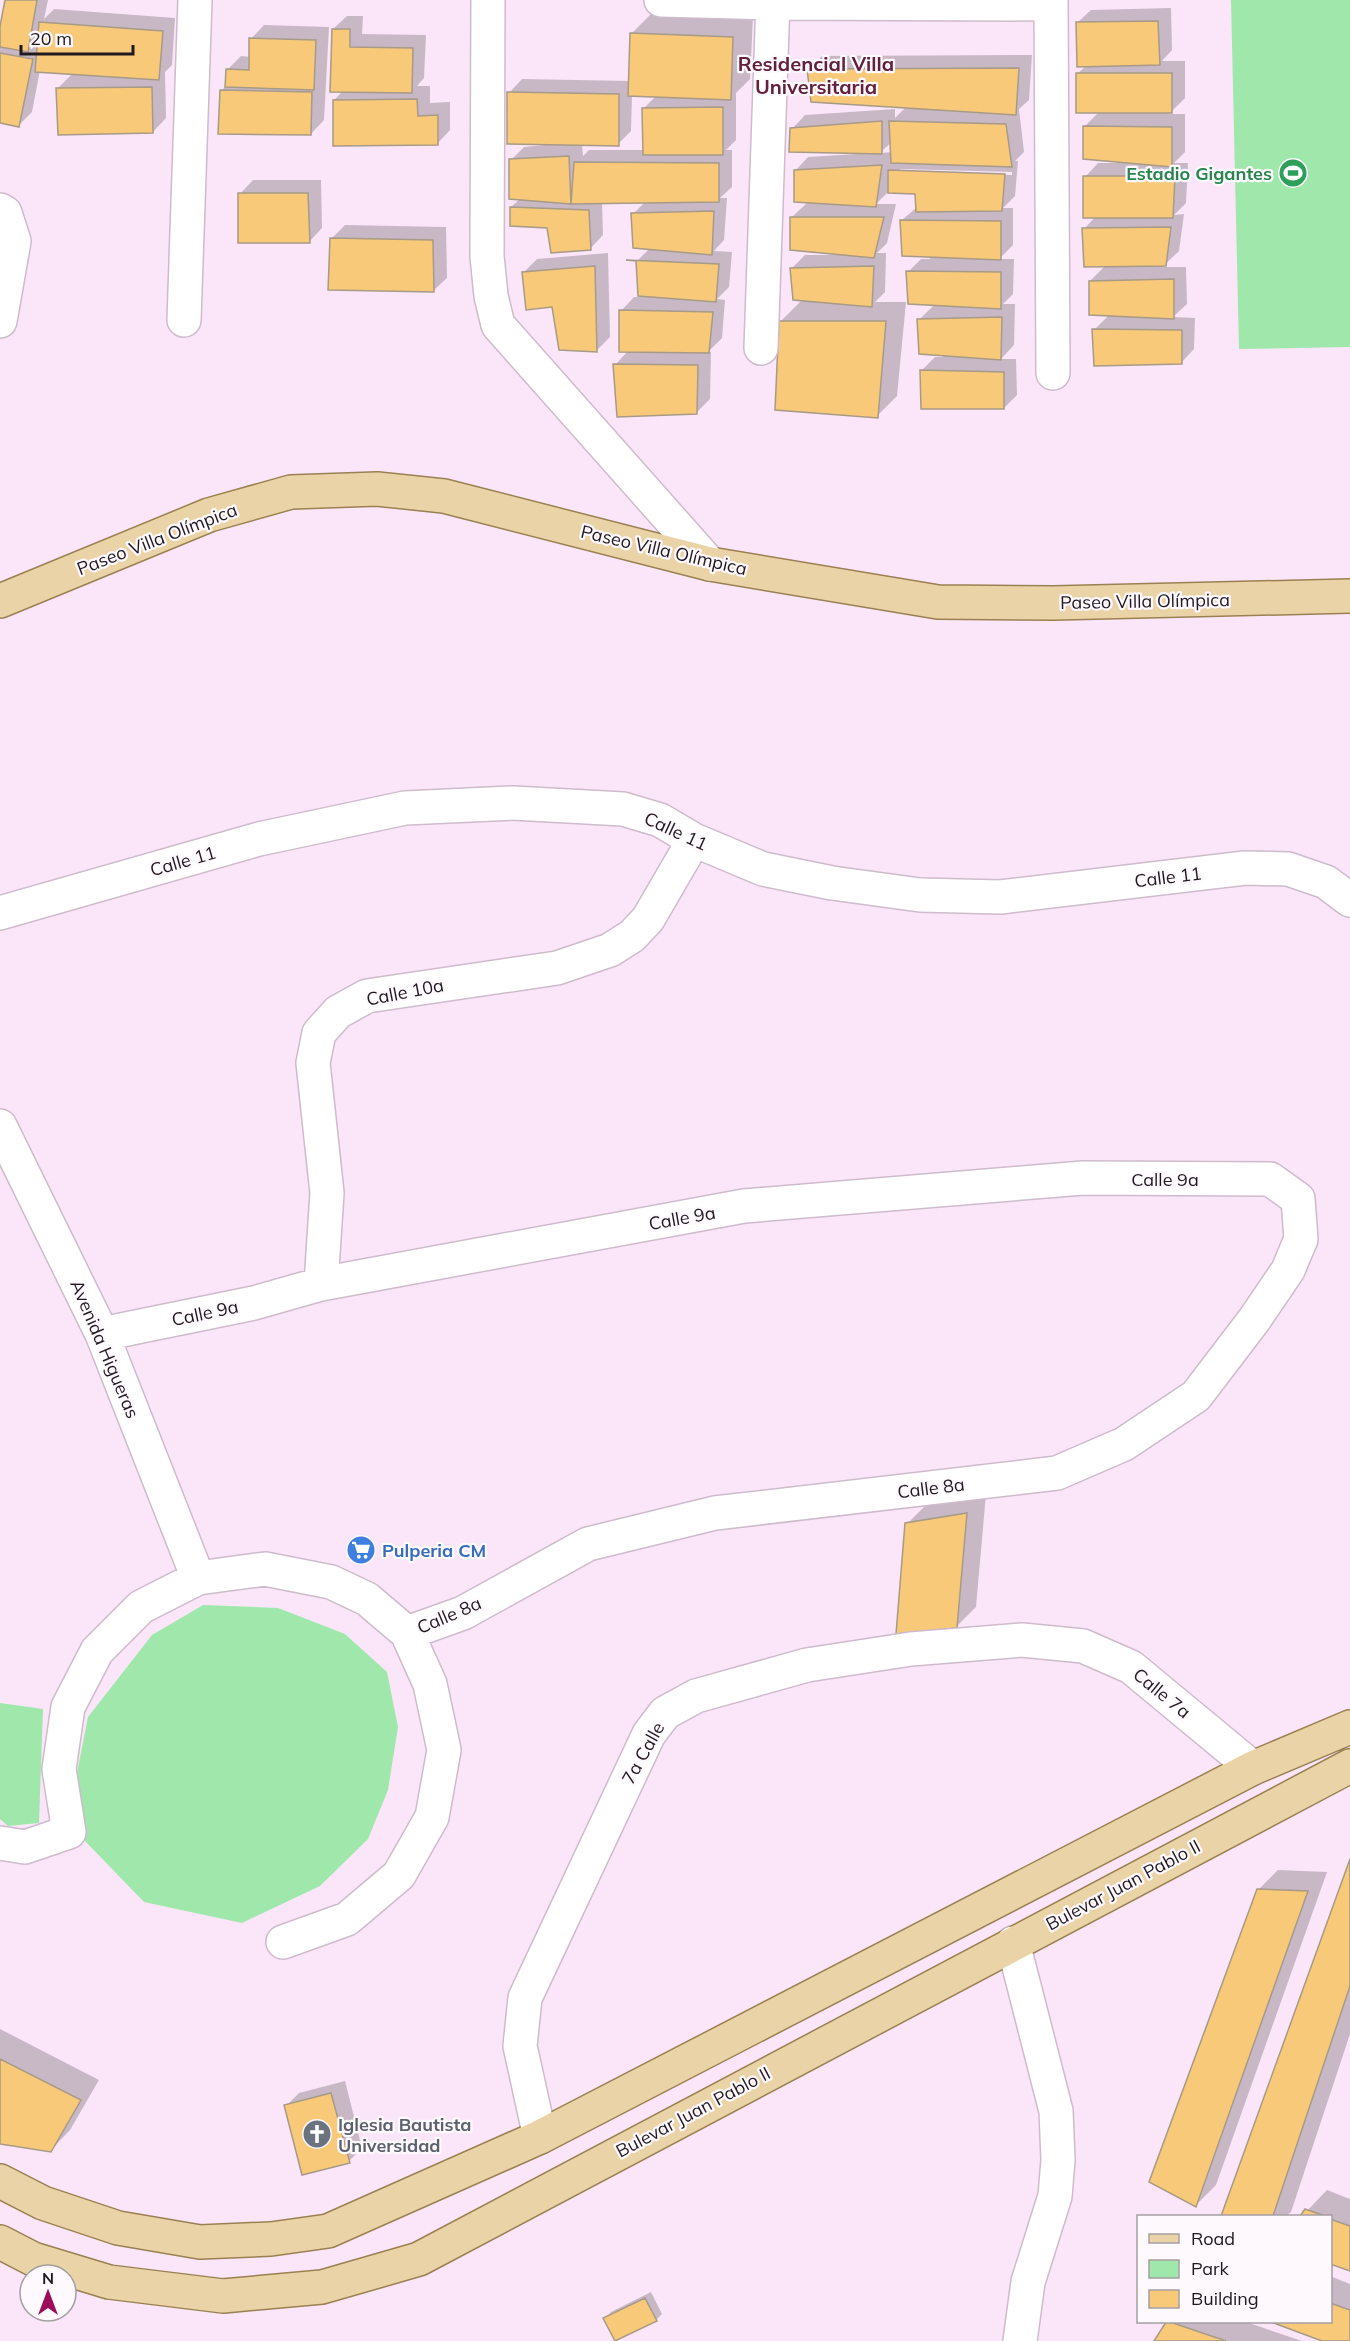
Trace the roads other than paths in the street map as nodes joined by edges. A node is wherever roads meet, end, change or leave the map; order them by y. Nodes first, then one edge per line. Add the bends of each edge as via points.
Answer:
1 (195, 0) edge
2 (488, 0) edge
3 (661, 0) edge
4 (773, 2) edge
5 (1051, 2) edge
6 (0, 210) edge
7 (184, 320) dead end
8 (0, 321) edge
9 (761, 348) dead end
10 (1053, 373) dead end
11 (710, 564) junction
12 (1350, 596) edge
13 (0, 602) edge
14 (694, 840) junction
15 (1350, 900) edge
16 (0, 913) edge
17 (0, 1126) edge
18 (1270, 1179) joint
19 (321, 1284) junction
20 (102, 1334) junction
21 (198, 1578) junction
22 (407, 1633) junction
23 (1022, 1640) joint
24 (1350, 1727) edge
25 (1350, 1766) edge
26 (1253, 1768) junction
27 (0, 1843) edge
28 (283, 1942) dead end
29 (1013, 1943) junction
30 (540, 2137) junction
31 (0, 2181) edge
32 (0, 2242) edge
33 (1020, 2341) edge

1 - 7 street
2 - 11 street via 487,256 498,326
3 - 4 street
4 - 5 street
4 - 9 street
5 - 10 street
6 - 8 street via 5,213 14,242
11 - 12 main road, Paseo Villa Olímpica via 938,602
11 - 13 main road, Paseo Villa Olímpica via 444,496 377,489 291,492 209,515
14 - 15 street, Calle 11 via 763,869 920,895 1000,897 1245,868 1288,869 1326,882
14 - 16 street, Calle 11 via 660,820 624,809 513,803 405,808 258,839
14 - 19 street, Calle 10a via 648,919 632,936 609,950 557,968 367,996 338,1012 319,1034 313,1063 327,1193
17 - 20 street, Avenida Higueras
18 - 19 street, Calle 9a via 1083,1178 744,1206
18 - 22 street, Calle 8a via 1298,1199 1301,1239 1288,1270 1196,1396 1124,1444 1057,1473 715,1513 588,1544 463,1613
19 - 20 street, Calle 9a via 254,1303
20 - 21 street, Avenida Higueras
21 - 22 street via 265,1569 331,1582 367,1599
21 - 27 street via 141,1607 97,1651 68,1707 59,1770 69,1832 25,1847
22 - 28 street via 430,1684 444,1750 432,1817 399,1875 347,1919
23 - 26 street, Calle 7a via 1083,1646 1131,1667
23 - 30 street, 7a Calle via 911,1649 807,1665 696,1696 665,1713 649,1734 525,1998 520,2046
24 - 26 main road
25 - 29 main road, Bulevar Juan Pablo II
26 - 30 main road
29 - 32 main road, Bulevar Juan Pablo II via 419,2259 322,2287 223,2296 109,2282 33,2259
29 - 33 street via 1056,2111 1058,2160 1055,2196 1028,2282
30 - 31 main road via 328,2231 271,2239 200,2242 118,2228 43,2203

